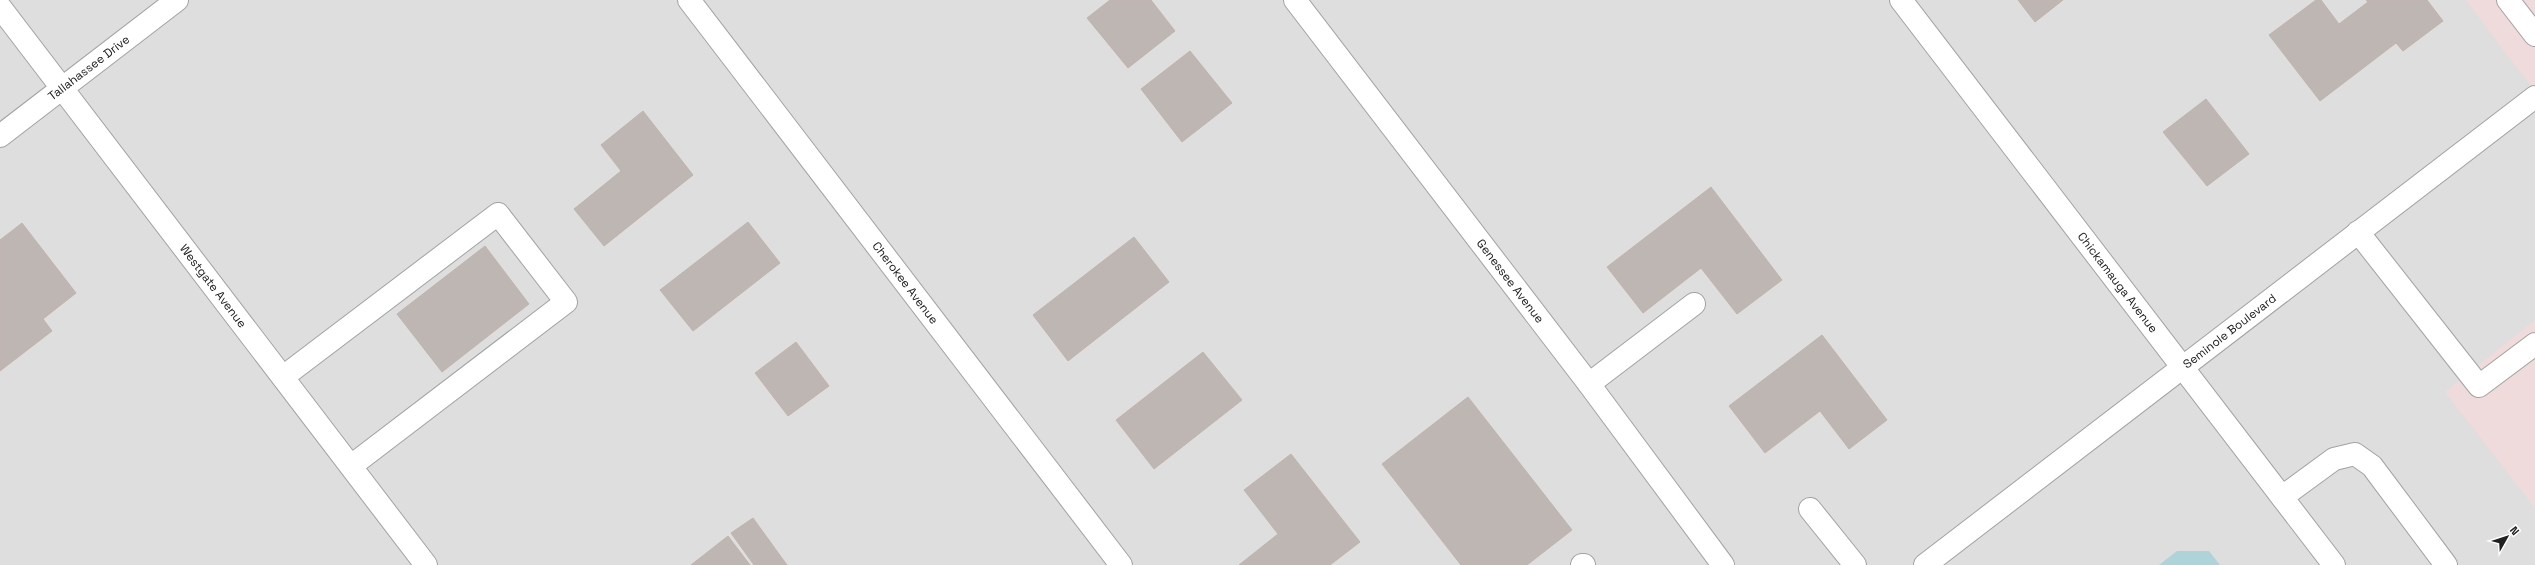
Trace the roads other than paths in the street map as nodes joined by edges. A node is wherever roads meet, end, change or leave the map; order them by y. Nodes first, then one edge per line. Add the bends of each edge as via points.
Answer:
1 (177, 0) edge
2 (689, 0) edge
3 (1295, 0) edge
4 (1901, 0) edge
5 (2508, 0) edge
6 (0, 7) edge
7 (2533, 27) edge
8 (61, 88) junction
9 (2535, 97) edge
10 (0, 136) edge
11 (2358, 232) junction
12 (1694, 304) dead end
13 (2535, 344) edge
14 (2182, 367) junction
15 (283, 377) junction
16 (1589, 384) junction
17 (350, 466) junction
18 (2282, 497) junction
19 (1810, 509) dead end
20 (426, 565) edge
21 (1121, 565) edge
22 (1723, 565) edge
23 (1855, 565) edge
24 (1925, 565) edge
25 (2334, 565) edge
26 (2446, 565) edge

1 - 8 street, Tallahassee Drive
2 - 21 street, Cherokee Avenue
3 - 16 street, Genessee Avenue
4 - 14 street, Chickamauga Avenue
5 - 7 street
6 - 8 street, Westgate Avenue
8 - 10 street, Tallahassee Drive
8 - 15 street, Westgate Avenue
9 - 11 street, Seminole Boulevard
11 - 13 street via 2479,386
11 - 14 street, Seminole Boulevard
12 - 16 street
14 - 18 street, Chickamauga Avenue
14 - 24 street, Seminole Boulevard
15 - 17 street, Westgate Avenue
15 - 17 street via 498,214 566,302
16 - 22 street, Genessee Avenue
17 - 20 street, Westgate Avenue
18 - 25 street, Chickamauga Avenue
18 - 26 street via 2334,459 2355,454 2372,466
19 - 23 street

